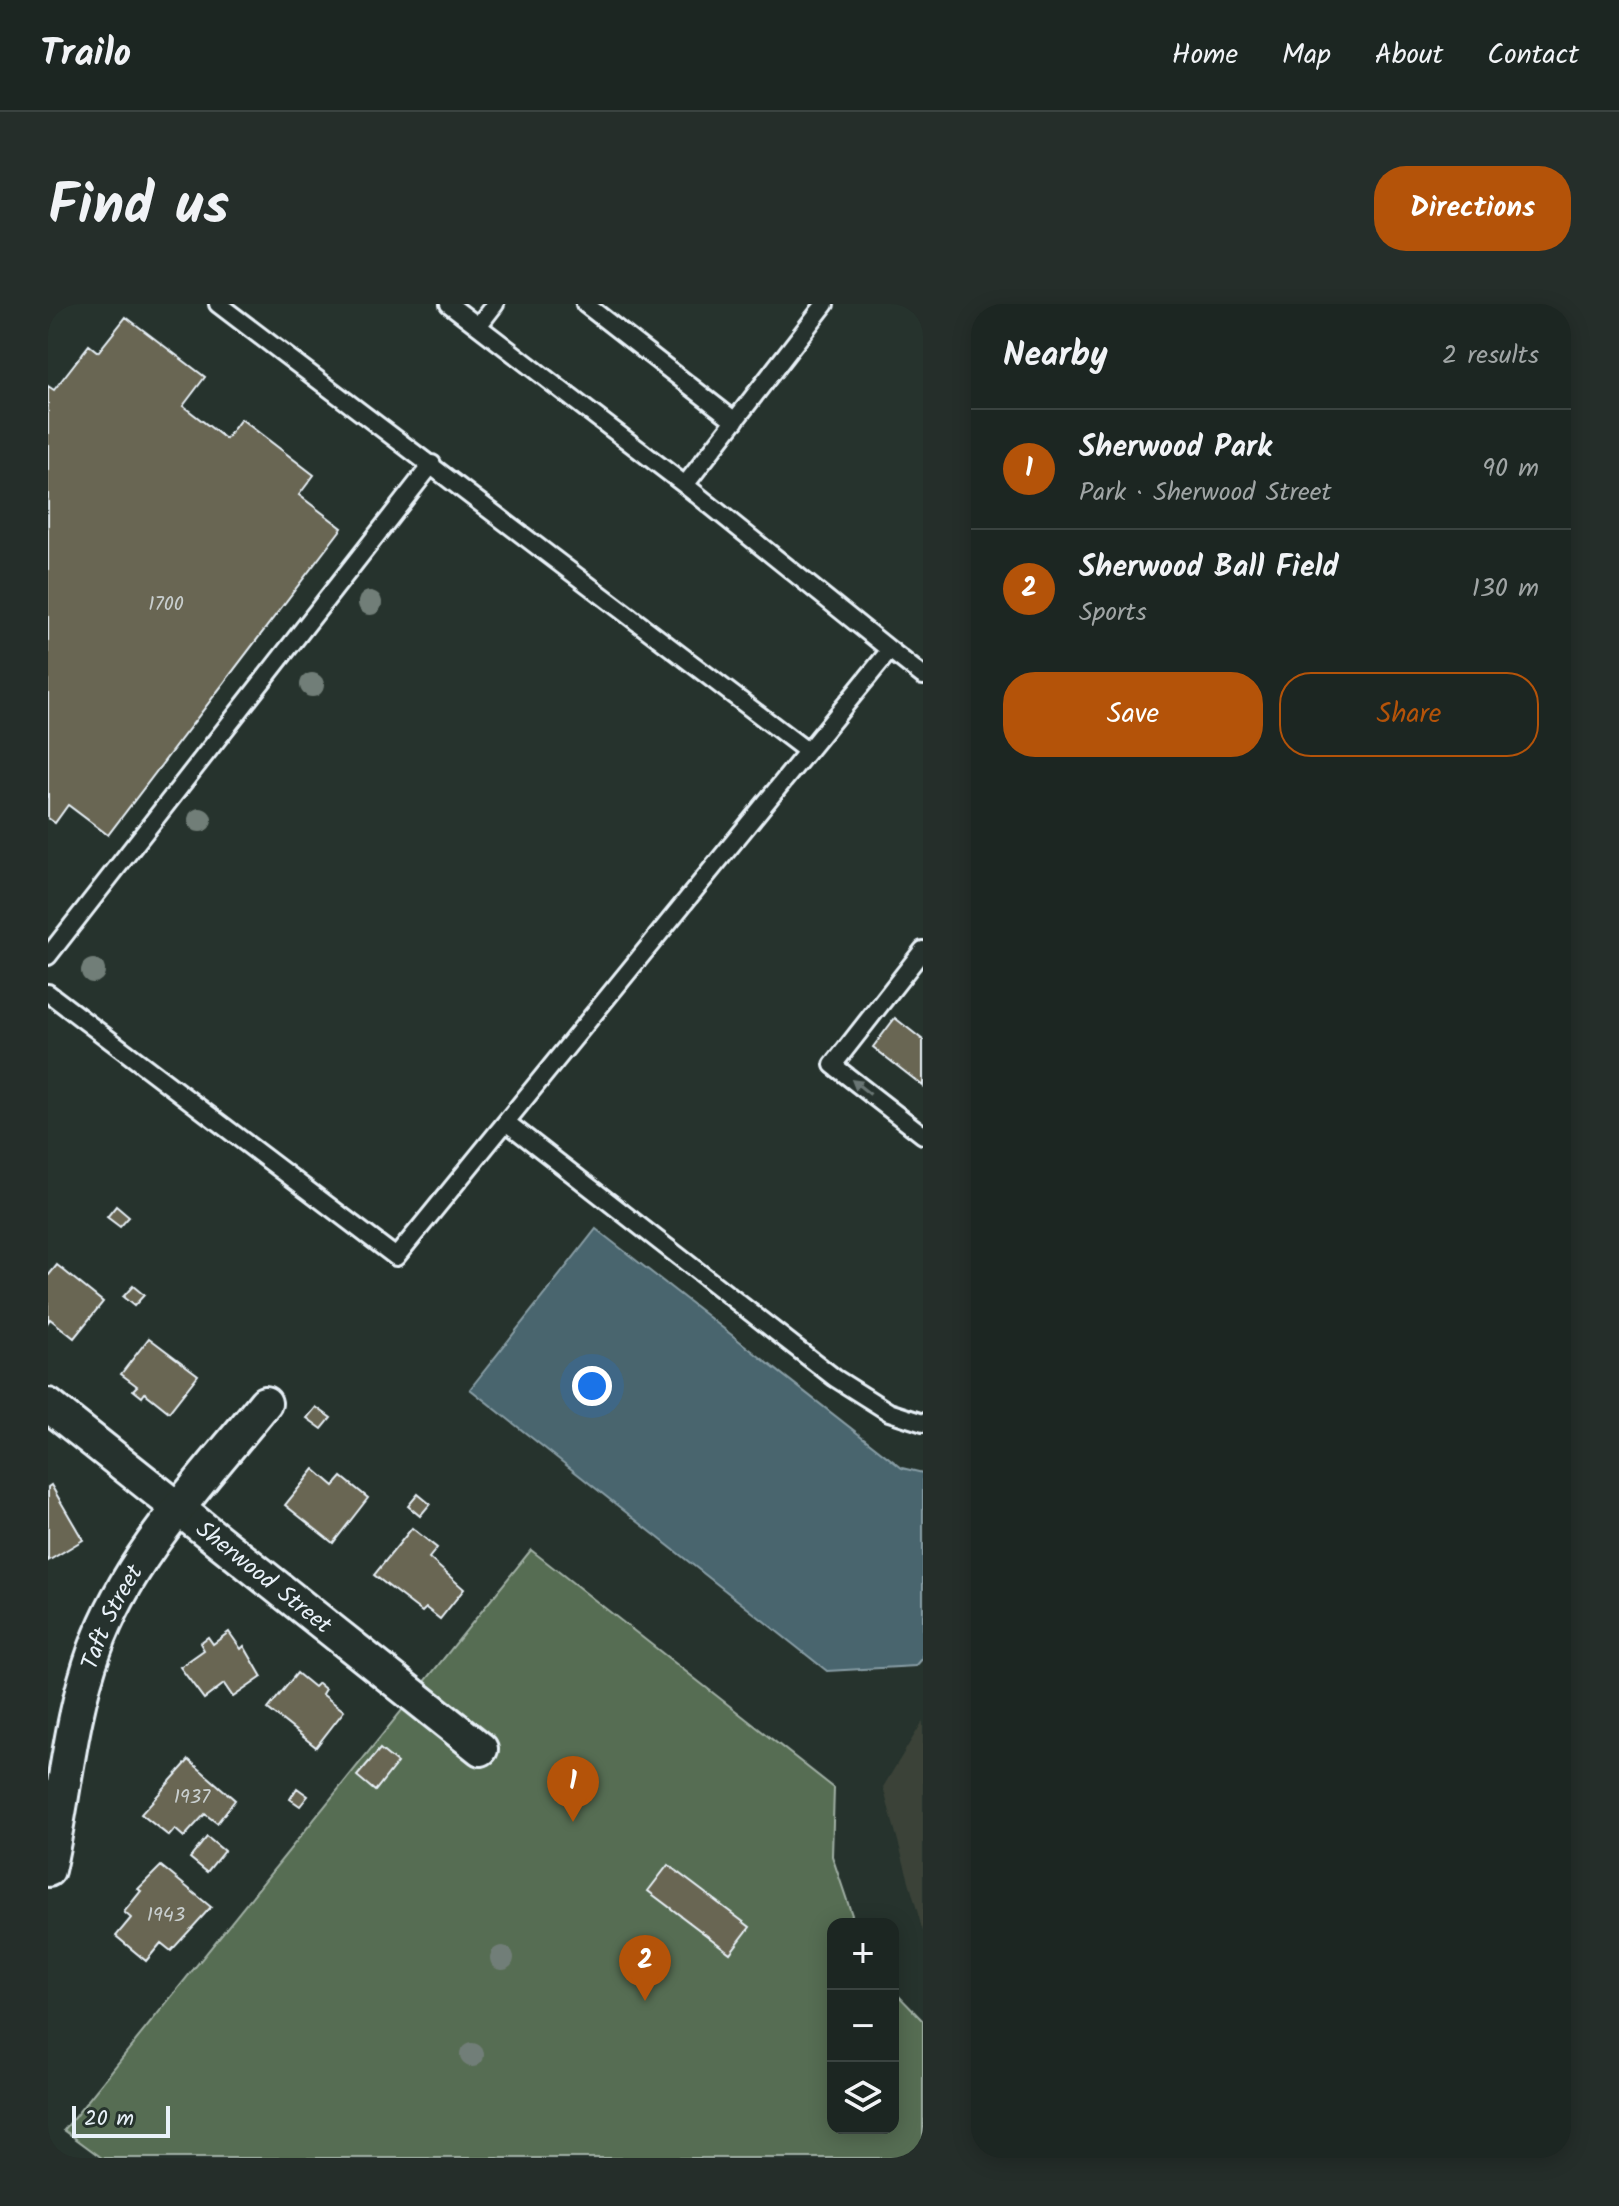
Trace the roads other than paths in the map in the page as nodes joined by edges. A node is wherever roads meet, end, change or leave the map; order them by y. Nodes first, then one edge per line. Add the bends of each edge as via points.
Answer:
1 (218, 304) edge
2 (449, 304) edge
3 (495, 304) edge
4 (585, 304) edge
5 (825, 304) edge
6 (478, 326) junction
7 (735, 421) junction
8 (432, 464) junction
9 (685, 485) junction
10 (890, 650) junction
11 (923, 676) edge
12 (807, 751) junction
13 (923, 950) edge
14 (48, 956) edge
15 (48, 993) edge
16 (506, 1122) junction
17 (923, 1135) edge
18 (265, 1403) dead end
19 (48, 1405) edge
20 (923, 1423) edge
21 (180, 1508) junction
22 (481, 1749) dead end
23 (48, 1868) edge

1 - 8 lane
2 - 6 lane
3 - 6 lane
4 - 7 lane
5 - 7 lane
6 - 9 lane
7 - 9 lane
8 - 12 lane
8 - 14 lane
9 - 10 lane
10 - 11 lane
10 - 12 lane
12 - 16 lane
17 -> 13 lane via 833,1065
15 - 16 lane via 396,1257
16 - 20 lane via 835,1378 889,1412
18 - 21 street, Taft Street
19 - 21 street, Sherwood Street
21 - 22 street, Sherwood Street
21 - 23 street, Taft Street via 131,1575 95,1649 76,1711

